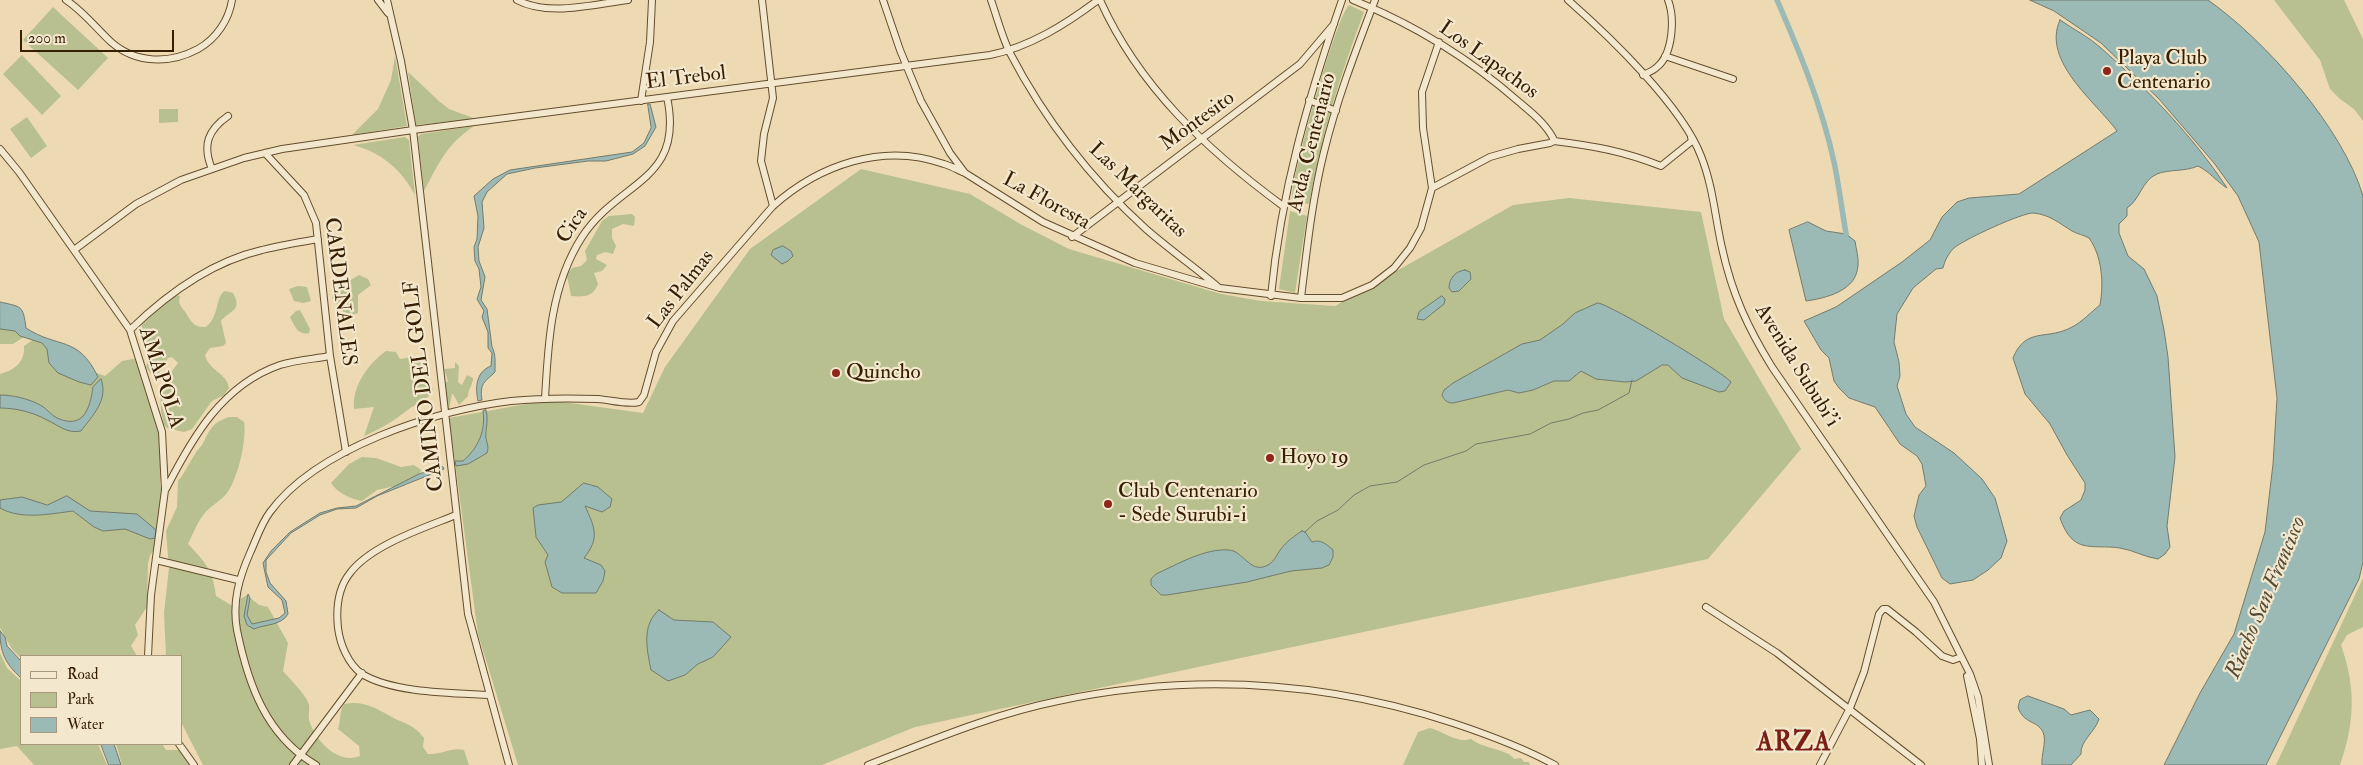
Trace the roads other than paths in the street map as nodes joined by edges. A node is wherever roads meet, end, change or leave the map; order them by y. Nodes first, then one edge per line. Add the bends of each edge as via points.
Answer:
1 (66, 0) edge
2 (232, 0) edge
3 (378, 0) edge
4 (387, 0) edge
5 (517, 0) edge
6 (628, 0) edge
7 (652, 0) edge
8 (762, 0) edge
9 (883, 0) edge
10 (991, 0) edge
11 (1099, 0) edge
12 (1342, 0) edge
13 (1353, 0) edge
14 (1375, 0) edge
15 (1568, 0) edge
16 (1668, 0) edge
17 (1372, 8) junction
18 (389, 15) junction
19 (1334, 24) junction
20 (1439, 42) junction
21 (1009, 52) junction
22 (1665, 56) junction
23 (907, 66) junction
24 (1643, 75) junction
25 (1733, 79) dead end
26 (772, 84) junction
27 (667, 97) junction
28 (1309, 100) junction
29 (641, 101) junction
30 (1336, 111) junction
31 (228, 116) dead end
32 (412, 130) junction
33 (1691, 136) junction
34 (1202, 140) junction
35 (1554, 141) junction
36 (0, 149) edge
37 (265, 153) junction
38 (950, 153) junction
39 (943, 163) junction
40 (212, 169) junction
41 (965, 173) junction
42 (1432, 188) junction
43 (770, 192) junction
44 (787, 194) junction
45 (1117, 201) junction
46 (773, 206) junction
47 (1283, 206) junction
48 (1072, 237) junction
49 (318, 239) junction
50 (74, 250) junction
51 (1220, 288) junction
52 (1271, 296) junction
53 (1301, 298) junction
54 (130, 330) junction
55 (330, 356) junction
56 (545, 399) junction
57 (443, 414) junction
58 (346, 452) junction
59 (165, 490) junction
60 (456, 515) junction
61 (156, 560) junction
62 (238, 580) junction
63 (1706, 607) dead end
64 (148, 655) edge
65 (1961, 657) junction
66 (1968, 672) junction
67 (362, 673) junction
68 (489, 695) junction
69 (1850, 708) junction
70 (180, 745) edge
71 (301, 754) junction
72 (194, 765) edge
73 (293, 765) edge
74 (316, 765) edge
75 (509, 765) edge
76 (868, 765) edge
77 (1555, 765) edge
78 (1820, 765) edge
79 (1921, 765) edge
80 (1982, 765) edge
81 (1989, 765) edge

1 - 2 street via 120,48 138,56 162,60 191,52 214,36 222,26
3 - 18 street
4 - 18 street, CAMINO DEL GOLF
5 - 6 street via 553,8
7 - 29 street via 650,42
8 - 26 street
9 - 23 street, La Floresta
10 - 21 street, Las Margaritas
11 - 21 street, El Trebol via 1057,28
11 - 34 street via 1140,70
12 - 19 street, Avda. Centenario
13 - 17 street, Los Lapachos
14 - 17 street, Avda. Centenario
15 - 24 street, Avenida Sububi'i
16 - 22 street via 1672,21
17 - 20 street, Los Lapachos
17 - 30 street, Avda. Centenario via 1352,57
18 - 32 street, CAMINO DEL GOLF via 401,61
19 - 28 street, Avda. Centenario
19 - 34 street, Montesito via 1300,64
20 - 35 street, Los Lapachos via 1495,82 1546,127
20 - 42 street via 1422,92 1423,128
21 - 23 street, El Trebol
21 - 45 street, Las Margaritas via 1063,139
22 - 24 street via 1657,67
22 - 25 street
23 - 26 street, El Trebol
23 - 38 street, La Floresta via 921,101
24 - 33 street, Avenida Sububi'i
26 - 27 street, El Trebol
26 - 43 street via 773,98 761,161
27 - 29 street, El Trebol
27 - 56 street, Cica via 670,133 662,160 640,183 601,212 582,237 566,270 551,321
28 - 30 street
28 - 47 street, Avda. Centenario
29 - 32 street, El Trebol
30 - 53 street, Avda. Centenario via 1312,208
31 - 40 street via 217,124 209,138 207,157
32 - 37 street, El Trebol
32 - 57 street, CAMINO DEL GOLF
33 - 35 street via 1692,142 1661,166 1601,147
33 - 65 street, Avenida Sububi'i via 1708,172 1722,248 1750,331 1918,577
34 - 45 street, Montesito
34 - 47 street
35 - 42 street via 1490,157
36 - 50 street, AMAPOLA
37 - 40 street, El Trebol
37 - 49 street, CARDENALES via 304,195 316,223
38 - 39 street via 950,158
38 - 41 street, La Floresta
39 - 41 street, Las Palmas
39 - 44 street, Las Palmas via 894,156 872,157 831,167
40 - 50 street, El Trebol via 157,192
41 - 48 street, La Floresta
42 - 53 street, La Floresta via 1421,228 1410,248 1383,278 1342,298
43 - 44 street
43 - 46 street
44 - 46 street, Las Palmas
45 - 48 street, Montesito
45 - 51 street, Las Margaritas via 1147,230
46 - 56 street, Las Palmas via 673,321 656,352 643,399 635,403
47 - 52 street, Avda. Centenario
48 - 51 street, La Floresta via 1135,263
49 - 54 street via 261,250 202,273 184,284
49 - 55 street, CARDENALES
50 - 54 street, AMAPOLA
51 - 52 street, La Floresta
52 - 53 street, La Floresta
54 - 59 street, AMAPOLA via 164,439
55 - 58 street, CARDENALES
55 - 59 street via 281,365 251,380 223,401 186,450
56 - 57 street, Las Palmas via 486,405
57 - 58 street, Las Palmas via 402,427
57 - 60 street, CAMINO DEL GOLF
58 - 62 street via 308,477 269,513
59 - 61 street, AMAPOLA
60 - 67 street via 373,553 346,579 338,601 339,636 349,659
60 - 68 street, CAMINO DEL GOLF via 468,614
61 - 62 street
61 - 64 street, AMAPOLA
62 - 71 street via 235,617 253,686 267,719
63 - 69 street via 1777,653
65 - 66 street, Avenida Sububi'i
65 - 69 street via 1953,660 1942,656 1884,609 1879,614 1864,672
66 - 80 street, Avenida Sububi'i
66 - 81 street, Avenida Sububi'i via 1980,704
67 - 68 street via 415,690
67 - 71 street
68 - 75 street, CAMINO DEL GOLF
69 - 78 street
69 - 79 street
70 - 72 street
71 - 73 street
71 - 74 street
76 - 77 street via 987,720 1057,701 1144,687 1210,683 1318,691 1394,706 1523,748

